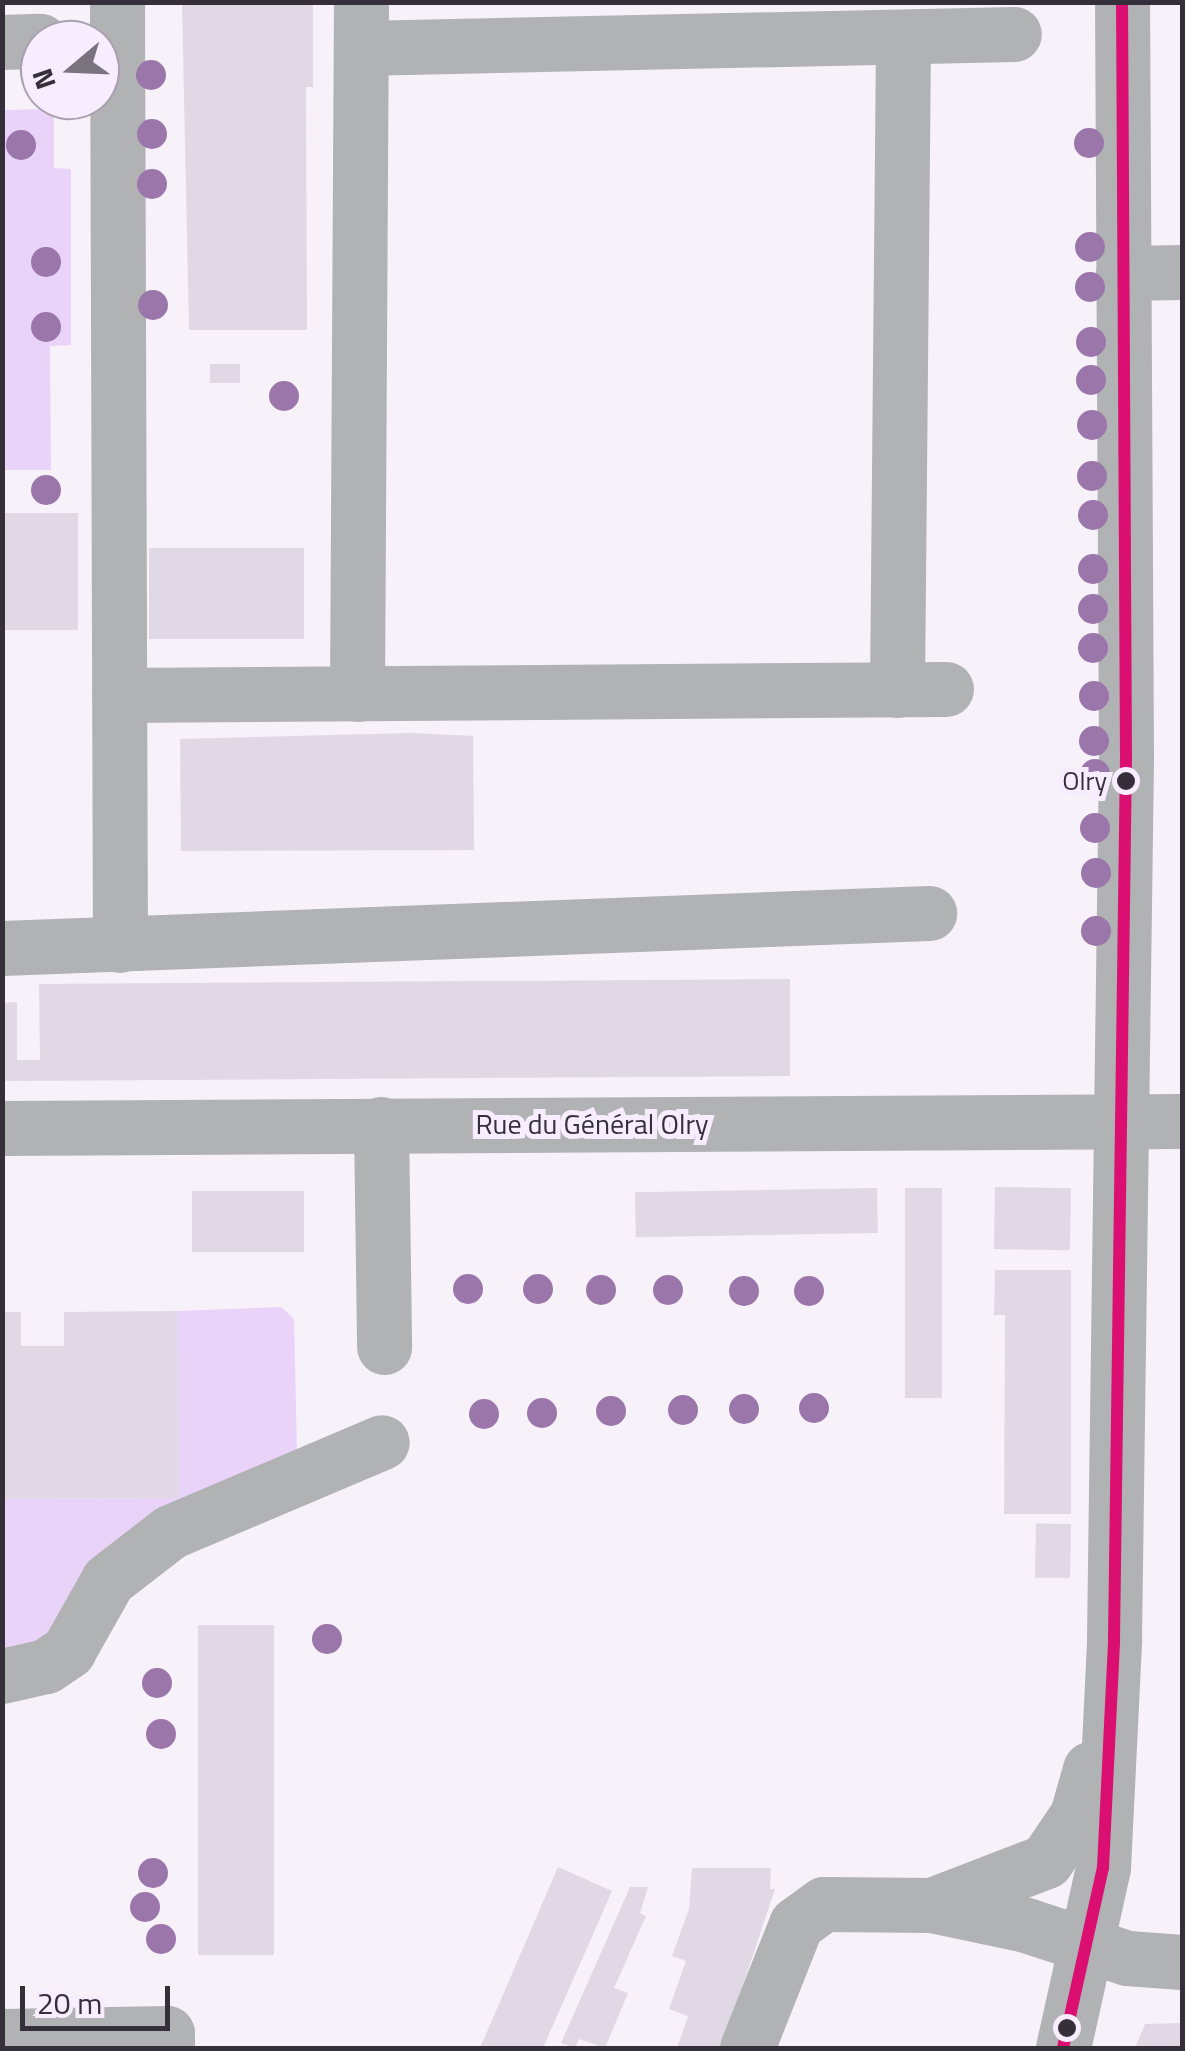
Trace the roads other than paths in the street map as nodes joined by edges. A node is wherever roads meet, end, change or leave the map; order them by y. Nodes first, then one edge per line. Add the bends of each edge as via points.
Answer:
1 (1122, 2) edge
2 (803, 21) edge
3 (361, 25) edge
4 (1014, 34) dead end
5 (902, 37) junction
6 (112, 120) edge
7 (1182, 272) edge
8 (1123, 273) junction
9 (357, 694) junction
10 (119, 695) junction
11 (929, 913) dead end
12 (120, 945) junction
13 (2, 948) edge
14 (1182, 1121) edge
15 (1122, 1122) junction
16 (381, 1124) junction
17 (2, 1128) edge
18 (384, 1347) dead end
19 (382, 1442) dead end
20 (2, 1676) edge
21 (1110, 1694) junction
22 (932, 1905) junction
23 (1085, 1948) junction
24 (1182, 1962) edge
25 (2, 2036) edge
26 (167, 2048) edge
27 (747, 2048) edge
28 (1063, 2048) edge

1 - 8 street
2 - 3 street
2 - 5 street
3 - 9 street
4 - 5 street
5 - 9 street via 922,689
6 - 10 street
7 - 8 street
8 - 15 street
9 - 10 street
10 - 12 street
11 - 12 street
12 - 13 street
14 - 15 street, Rue du Général Olry
15 - 16 street, Rue du Général Olry
15 - 21 street
16 - 17 street, Rue du Général Olry
16 - 18 street
19 - 20 street via 170,1532 108,1580 68,1651 46,1666
21 - 22 street via 1077,1815 1060,1848 1031,1869
21 - 23 street via 1102,1868
22 - 23 street via 1026,1925
22 - 27 street via 824,1904 796,1924
23 - 24 street
23 - 28 street
25 - 26 street via 167,2033

